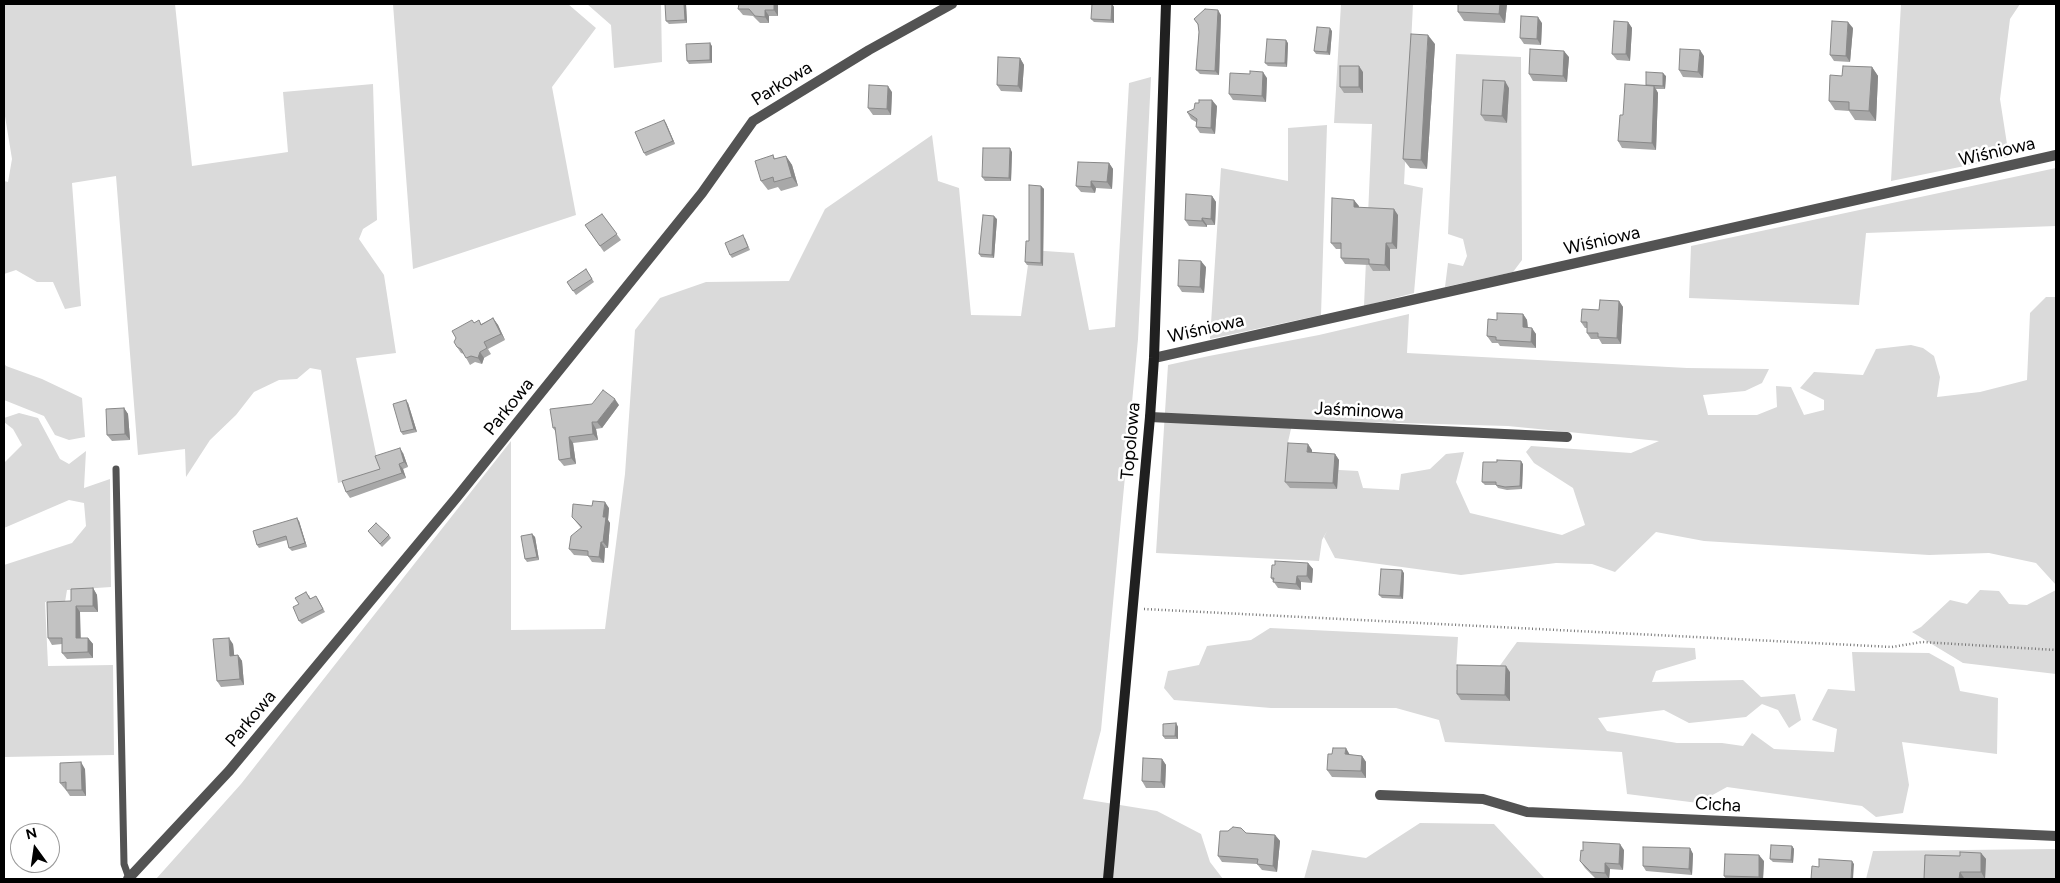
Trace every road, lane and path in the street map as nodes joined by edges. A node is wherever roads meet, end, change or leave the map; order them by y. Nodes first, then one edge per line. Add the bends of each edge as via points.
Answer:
1 (952, 4) edge
2 (1166, 4) edge
3 (2056, 155) edge
4 (1154, 358) junction
5 (1150, 417) junction
6 (1566, 437) dead end
7 (116, 468) dead end
8 (1132, 608) junction
9 (2056, 650) edge
10 (1380, 795) dead end
11 (2056, 836) edge
12 (129, 879) edge
13 (1108, 879) edge

1 - 12 street, Parkowa via 753,121 702,193 457,497 229,771
2 - 4 street, Topolowa
3 - 4 street, Wiśniowa
4 - 5 street, Topolowa
5 - 6 street, Jaśminowa
5 - 8 street, Topolowa
7 - 12 lane via 124,864
8 - 9 path via 1892,647 1922,642
8 - 13 street, Topolowa
10 - 11 street, Cicha via 1483,799 1527,812

